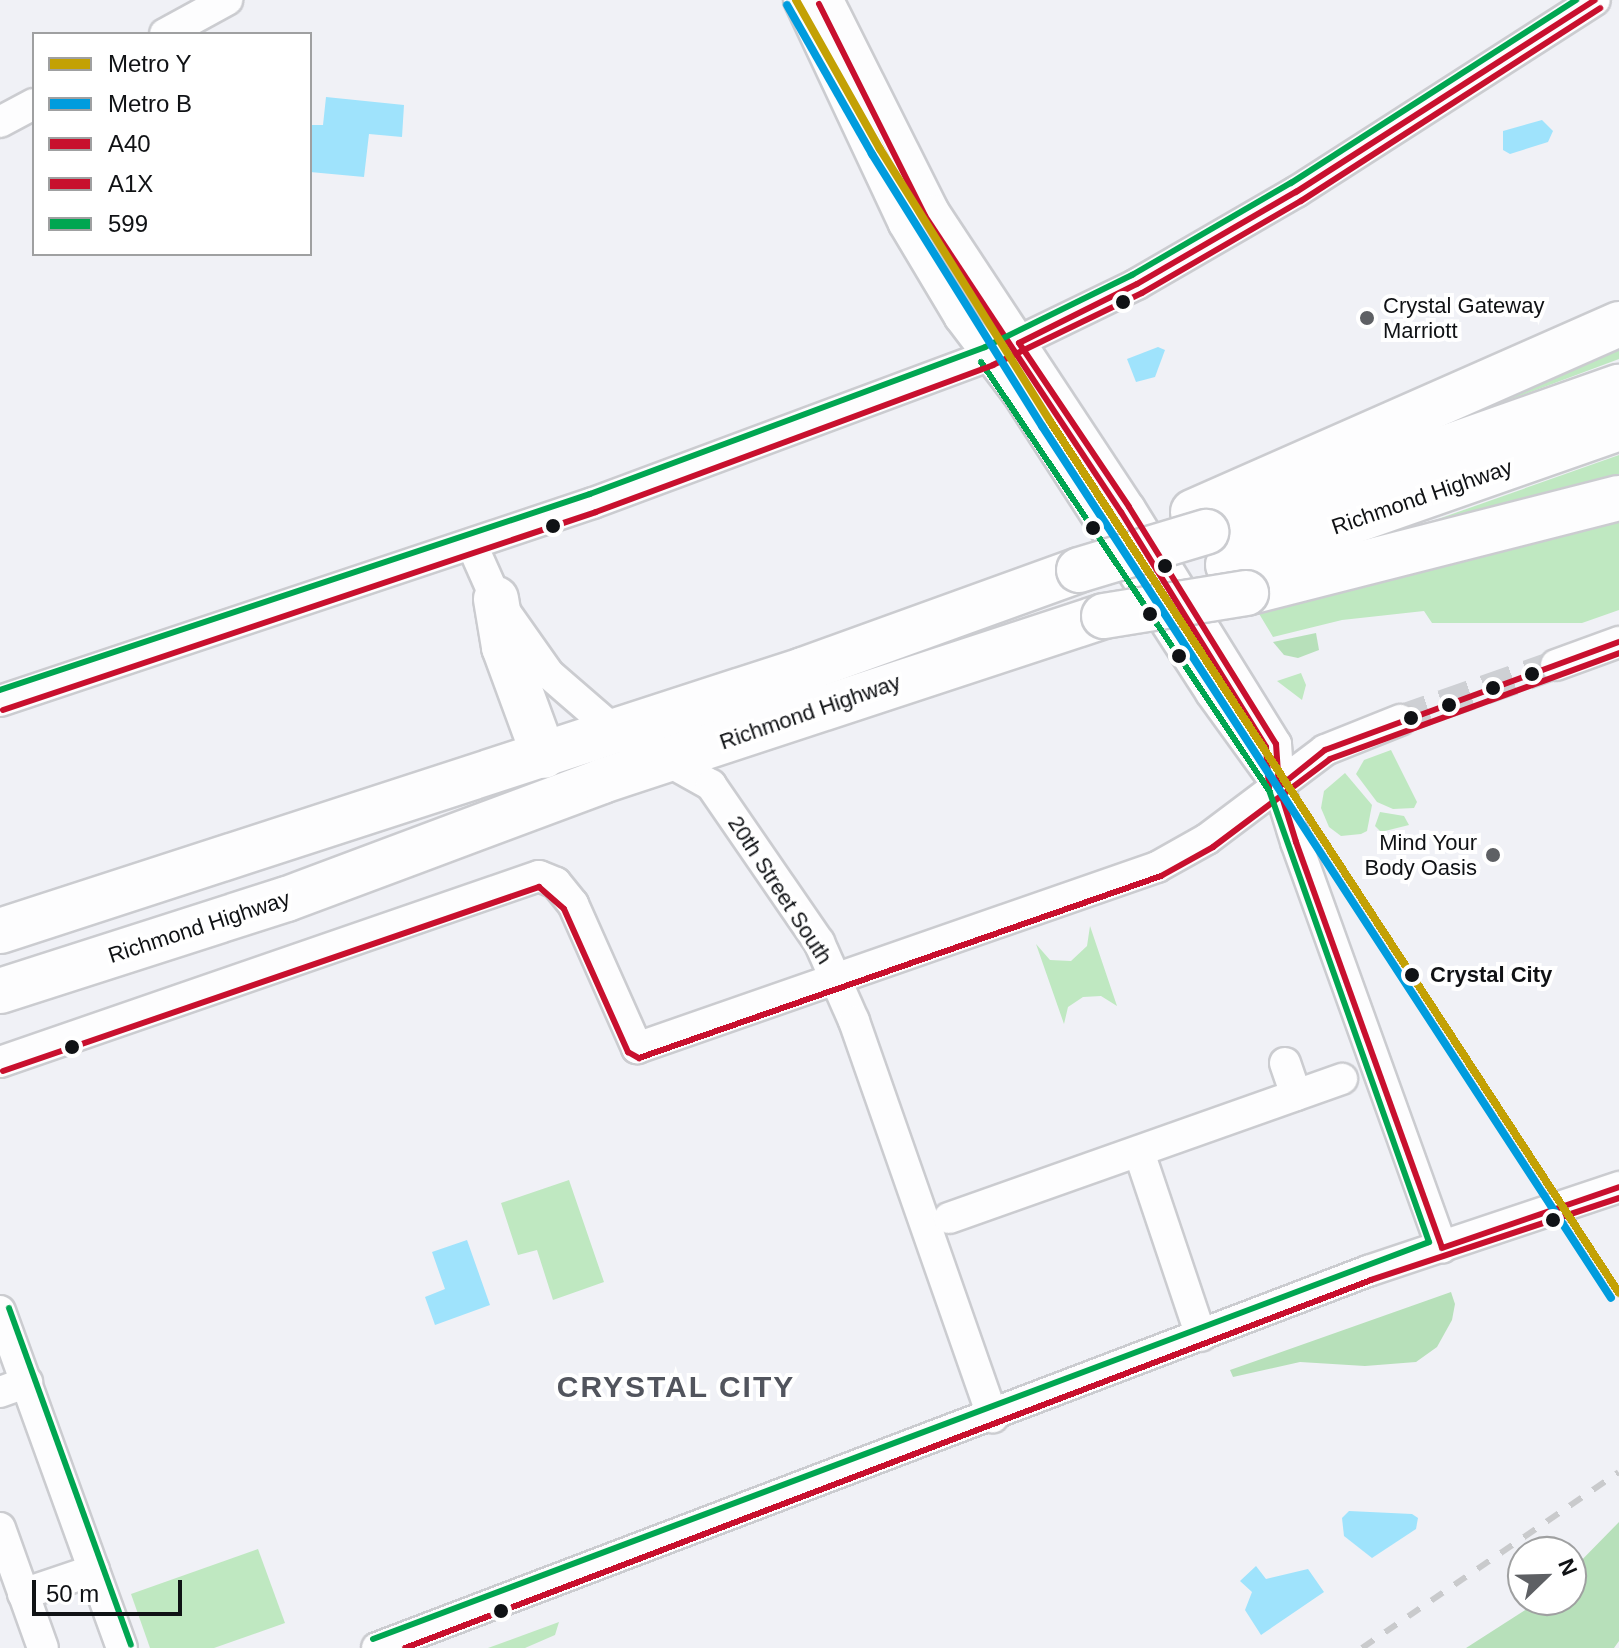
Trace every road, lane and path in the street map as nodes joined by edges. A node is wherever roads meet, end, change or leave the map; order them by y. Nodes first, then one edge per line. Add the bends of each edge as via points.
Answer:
1 (227, 0) edge
2 (799, 0) edge
3 (828, 0) edge
4 (1595, 0) edge
5 (169, 32) edge
6 (32, 105) edge
7 (1, 119) edge
8 (1619, 324) edge
9 (1019, 343) junction
10 (989, 356) junction
11 (1619, 387) edge
12 (1619, 428) edge
13 (1619, 498) edge
14 (472, 545) junction
15 (1218, 550) junction
16 (496, 599) junction
17 (1619, 642) edge
18 (1556, 665) tunnel mouth
19 (0, 701) edge
20 (1400, 720) tunnel mouth
21 (616, 732) junction
22 (544, 756) junction
23 (665, 761) junction
24 (1279, 787) junction
25 (0, 931) edge
26 (837, 978) junction
27 (0, 991) edge
28 (0, 1062) edge
29 (1285, 1063) dead end
30 (1342, 1079) dead end
31 (1296, 1095) junction
32 (1139, 1152) junction
33 (1619, 1187) edge
34 (949, 1218) dead end
35 (1442, 1248) junction
36 (0, 1311) edge
37 (1201, 1336) junction
38 (14, 1387) edge
39 (993, 1417) junction
40 (0, 1528) edge
41 (94, 1570) junction
42 (23, 1594) junction
43 (43, 1648) edge
44 (122, 1648) edge
45 (377, 1648) edge

1 - 5 street
2 - 10 street via 904,224
3 - 9 street via 933,210
4 - 9 street via 1289,196 1137,284
6 - 7 street
8 - 15 highway
9 - 10 street
9 - 24 street via 1129,507 1276,744
10 - 14 street
10 - 24 street
11 - 15 highway, Richmond Highway
12 - 15 highway, Richmond Highway
13 - 15 highway
14 - 16 street, 20th Street South
14 - 19 street
15 - 21 highway, Richmond Highway, bridge via 1079,570
15 - 23 highway, Richmond Highway, bridge via 1104,616
16 - 21 street, 20th Street South via 565,692
16 - 22 highway via 504,647
17 - 18 street
20 - 24 street via 1325,750
21 - 22 highway, Richmond Highway
21 - 23 street, 20th Street South
22 - 25 highway, Richmond Highway
23 - 26 street, 20th Street South via 711,785 812,932
23 - 27 highway, Richmond Highway via 287,899
24 - 26 street via 1207,839 1157,867
24 - 35 street
26 - 28 street via 637,1048 573,904 549,879 527,877
26 - 39 street, 20th Street South
29 - 31 street
30 - 31 street
31 - 32 street
32 - 34 street
32 - 37 street
33 - 35 street
35 - 37 street
36 - 38 street
37 - 39 street
38 - 41 street
39 - 45 street
40 - 42 street
41 - 42 street
41 - 44 street
42 - 43 street

